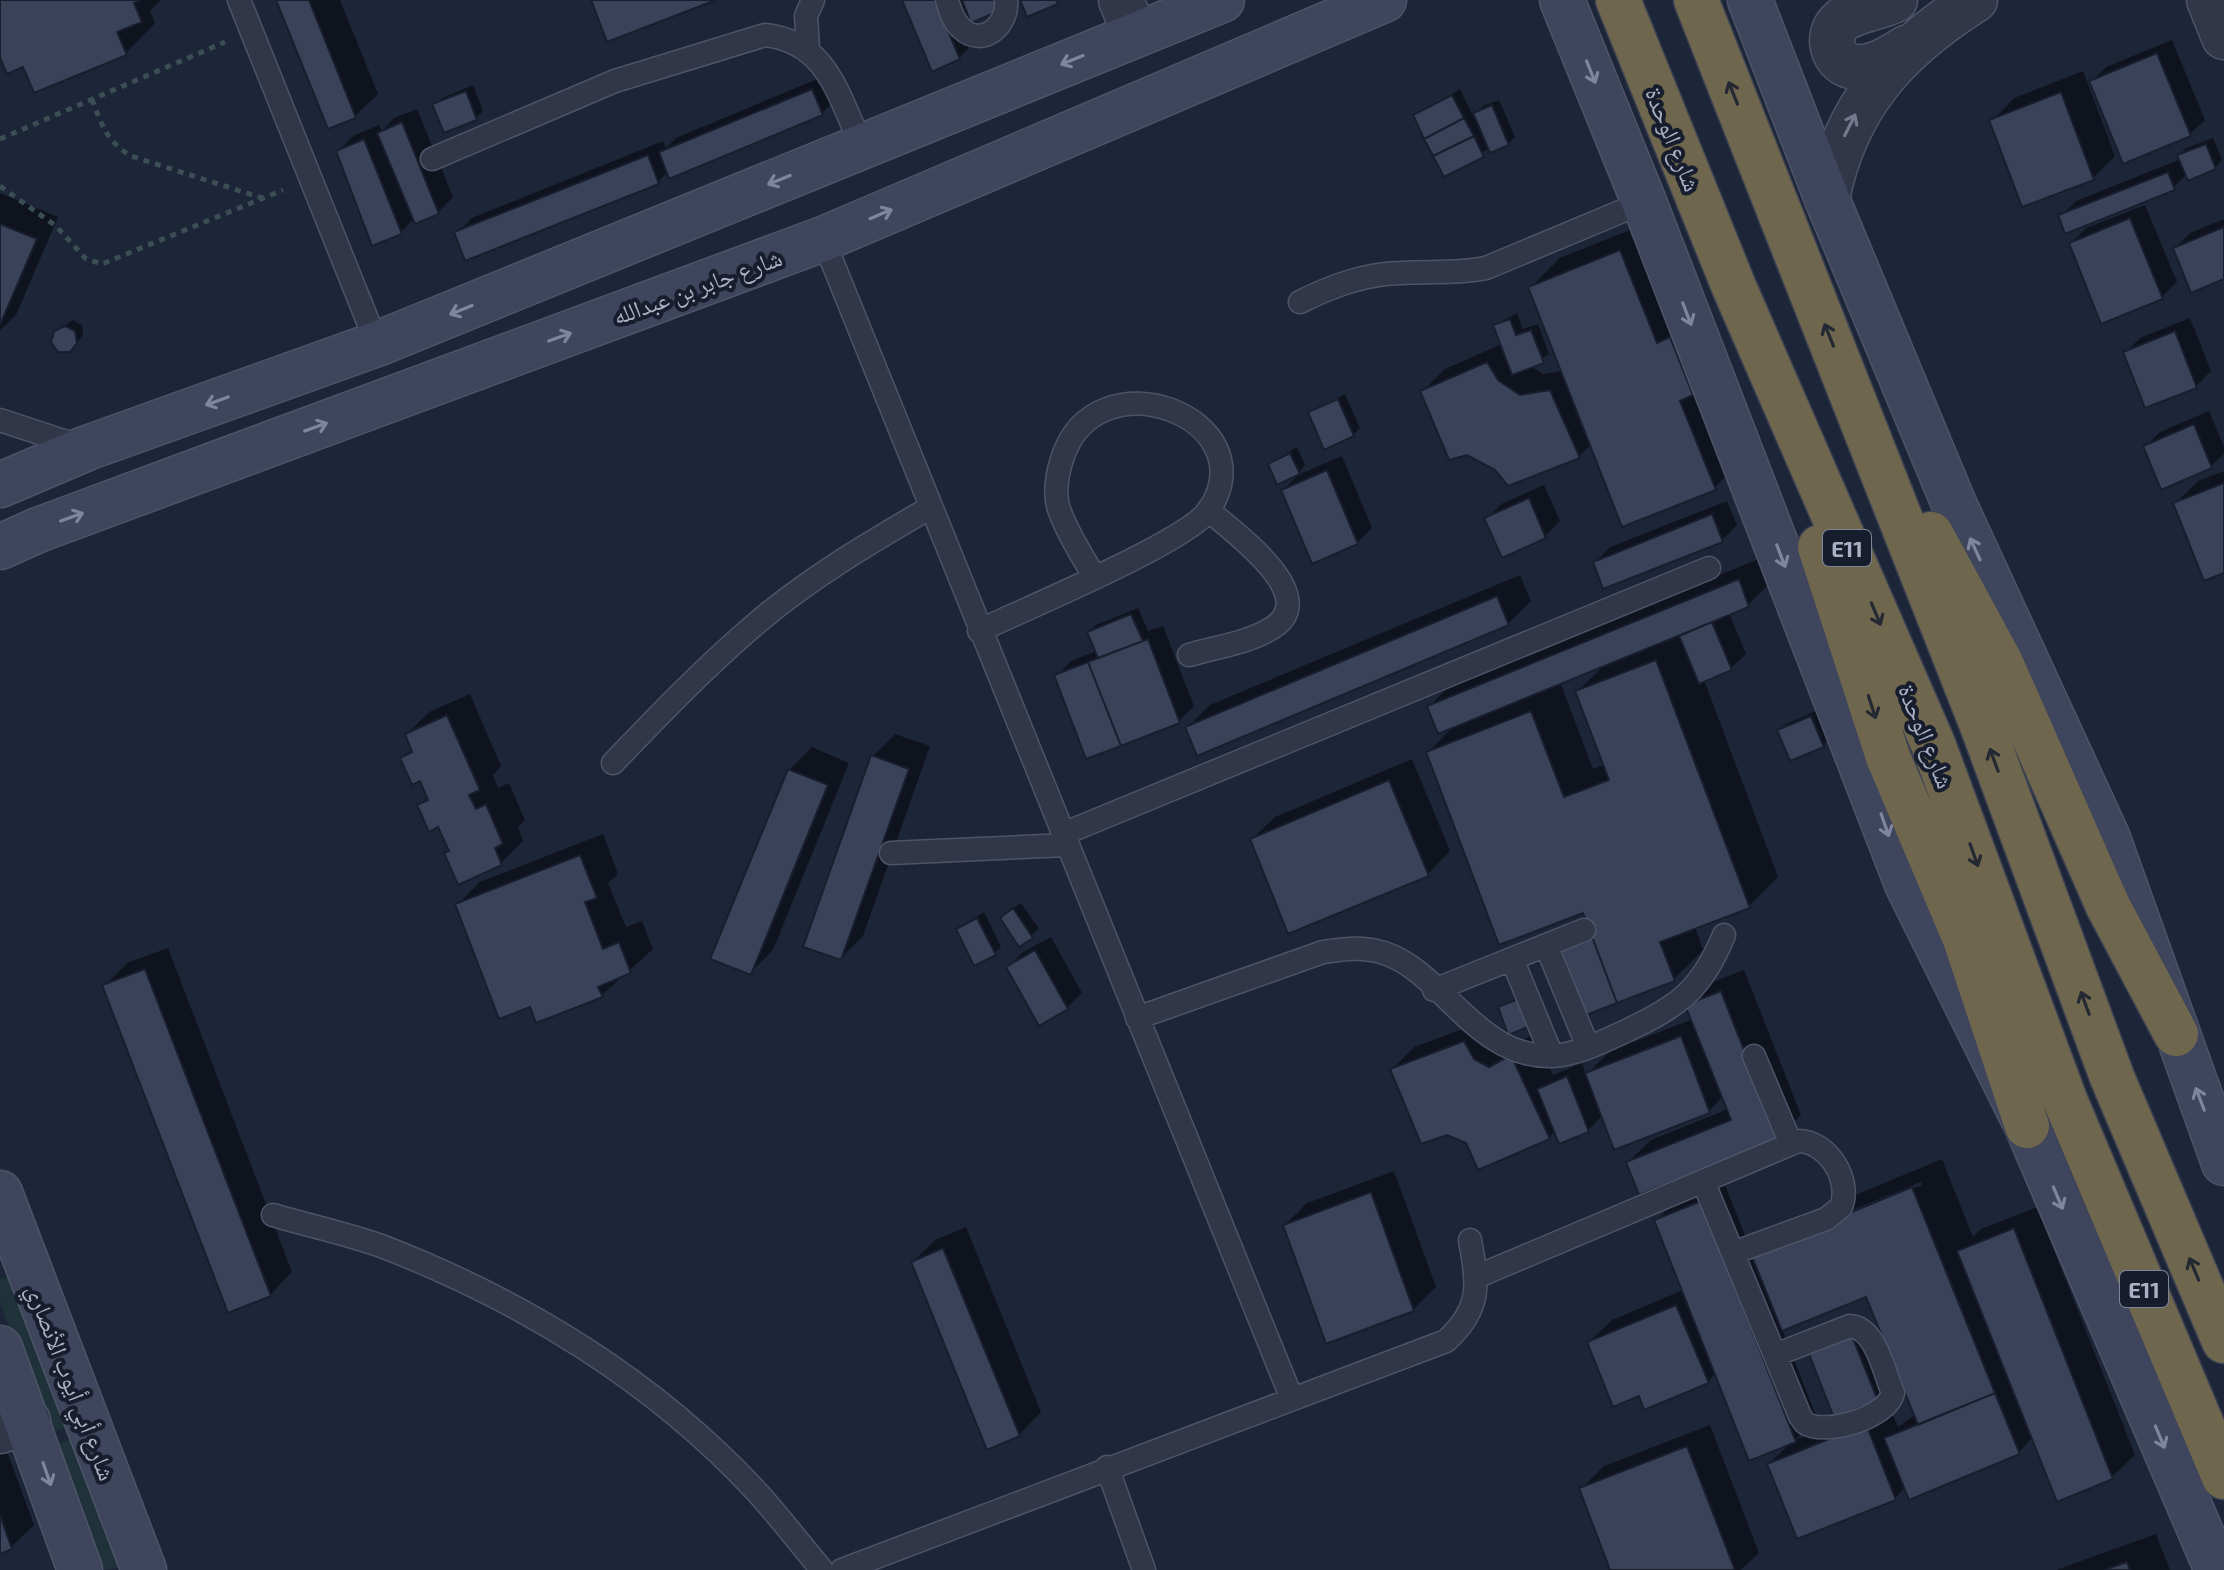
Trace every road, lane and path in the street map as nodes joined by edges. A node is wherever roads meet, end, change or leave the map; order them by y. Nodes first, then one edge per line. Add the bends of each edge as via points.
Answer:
1 (239, 0) edge
2 (813, 0) edge
3 (947, 0) edge
4 (1006, 0) edge
5 (1222, 0) edge
6 (1343, 0) edge
7 (1384, 0) edge
8 (1562, 0) edge
9 (1618, 0) edge
10 (1696, 0) edge
11 (1750, 0) edge
12 (1895, 0) edge
13 (1975, 0) edge
14 (2209, 0) edge
15 (1128, 17) edge
16 (252, 31) junction
17 (1927, 36) junction
18 (2224, 37) edge
19 (808, 48) junction
20 (1237, 62) junction
21 (91, 98) junction
22 (0, 139) edge
23 (862, 146) junction
24 (432, 159) dead end
25 (310, 179) junction
26 (0, 186) edge
27 (263, 198) junction
28 (1827, 199) junction
29 (1644, 202) junction
30 (823, 239) junction
31 (1734, 287) junction
32 (1300, 302) dead end
33 (377, 344) junction
34 (1850, 388) junction
35 (0, 420) edge
36 (87, 448) junction
37 (0, 485) edge
38 (931, 507) junction
39 (1208, 510) junction
40 (0, 547) edge
41 (1709, 568) dead end
42 (1094, 576) junction
43 (979, 631) junction
44 (1189, 655) dead end
45 (613, 763) dead end
46 (1065, 840) junction
47 (891, 853) dead end
48 (1584, 930) dead end
49 (1724, 935) dead end
50 (1546, 945) junction
51 (1512, 959) junction
52 (1434, 990) junction
53 (1137, 1018) junction
54 (2176, 1034) junction
55 (1588, 1047) junction
56 (1552, 1056) junction
57 (1754, 1056) dead end
58 (2027, 1126) junction
59 (1791, 1144) junction
60 (2224, 1163) edge
61 (1703, 1181) junction
62 (0, 1193) edge
63 (273, 1215) dead end
64 (1470, 1240) dead end
65 (1733, 1253) junction
66 (1476, 1277) junction
67 (2224, 1341) edge
68 (0, 1348) edge
69 (1775, 1355) junction
70 (1292, 1399) junction
71 (14, 1426) edge
72 (1107, 1467) junction
73 (2224, 1477) edge
74 (847, 1569) edge
75 (80, 1570) edge
76 (144, 1570) edge
77 (822, 1570) edge
78 (1144, 1570) edge
79 (2217, 1570) edge

1 - 16 lane
2 - 19 lane via 806,16
3 - 4 lane via 960,27 975,35 1000,26
5 - 15 street
6 - 20 street via 1292,22
7 - 20 street, شارع جابر بن عبدالله
8 -> 29 street
9 - 31 highway, شارع الوحدة / E11
34 -> 10 highway, E11
11 - 28 street
12 - 17 street via 1846,17 1836,26 1833,51 1841,61 1852,67 1878,63
13 - 17 street
14 - 18 street
15 -> 23 street
16 - 21 path
16 - 25 lane
28 -> 17 street via 1848,125 1869,93
19 - 23 lane via 823,65
19 - 24 lane via 788,37 743,40 615,81
30 -> 20 street, شارع جابر بن عبدالله
21 - 22 path
21 - 27 path via 109,139 131,156
23 -> 33 street
25 - 27 path
25 - 33 lane
26 - 27 path via 56,226 86,259 102,264
54 -> 28 street via 2107,836 1954,504
29 - 32 lane via 1486,268 1365,277
29 -> 58 street via 1907,884
30 - 38 lane
40 -> 30 street, شارع جابر بن عبدالله
31 -> 58 highway via 1888,757 1965,939
31 -> 73 highway, شارع الوحدة / E11 via 1933,744 2065,1100
33 -> 36 street
34 - 54 highway via 1988,637 2108,906
67 -> 34 highway, E11 via 2112,1077
35 - 36 lane
36 - 37 street
38 - 43 lane
38 - 45 lane via 843,560 760,620
39 - 42 lane via 1188,530
39 - 42 lane via 1219,484 1219,455 1202,428 1175,409 1145,402 1113,406 1085,422 1066,448 1056,478 1059,510
39 - 44 lane via 1279,576 1288,592 1286,611 1276,626 1260,635
41 - 46 lane
42 - 43 lane
43 - 46 lane
46 - 47 lane
46 - 53 lane
48 - 50 lane
49 - 55 lane via 1715,959 1685,999
50 - 51 lane
50 - 55 lane
51 - 52 lane
51 - 56 lane
52 - 53 lane via 1413,967 1385,953 1355,948 1323,952
52 - 56 lane via 1509,1046
53 - 70 lane
60 -> 54 street
55 - 56 lane
57 - 59 lane
58 -> 79 street
59 - 61 lane
59 - 65 lane via 1811,1141 1830,1155 1843,1189 1841,1207 1826,1219
61 - 65 lane
61 - 66 lane
62 - 76 street, شارع أبي أيوب الأنصاري
63 - 77 lane via 394,1252 485,1290 583,1346 673,1413 755,1490
64 - 66 lane
65 - 69 lane
66 - 70 lane via 1475,1301 1464,1324 1446,1341
68 - 71 street
69 - 69 lane via 1800,1416 1812,1427 1828,1429 1877,1414 1891,1399 1870,1338 1860,1328 1850,1326
70 - 72 lane
71 -> 75 street
72 - 74 lane
72 - 78 lane

